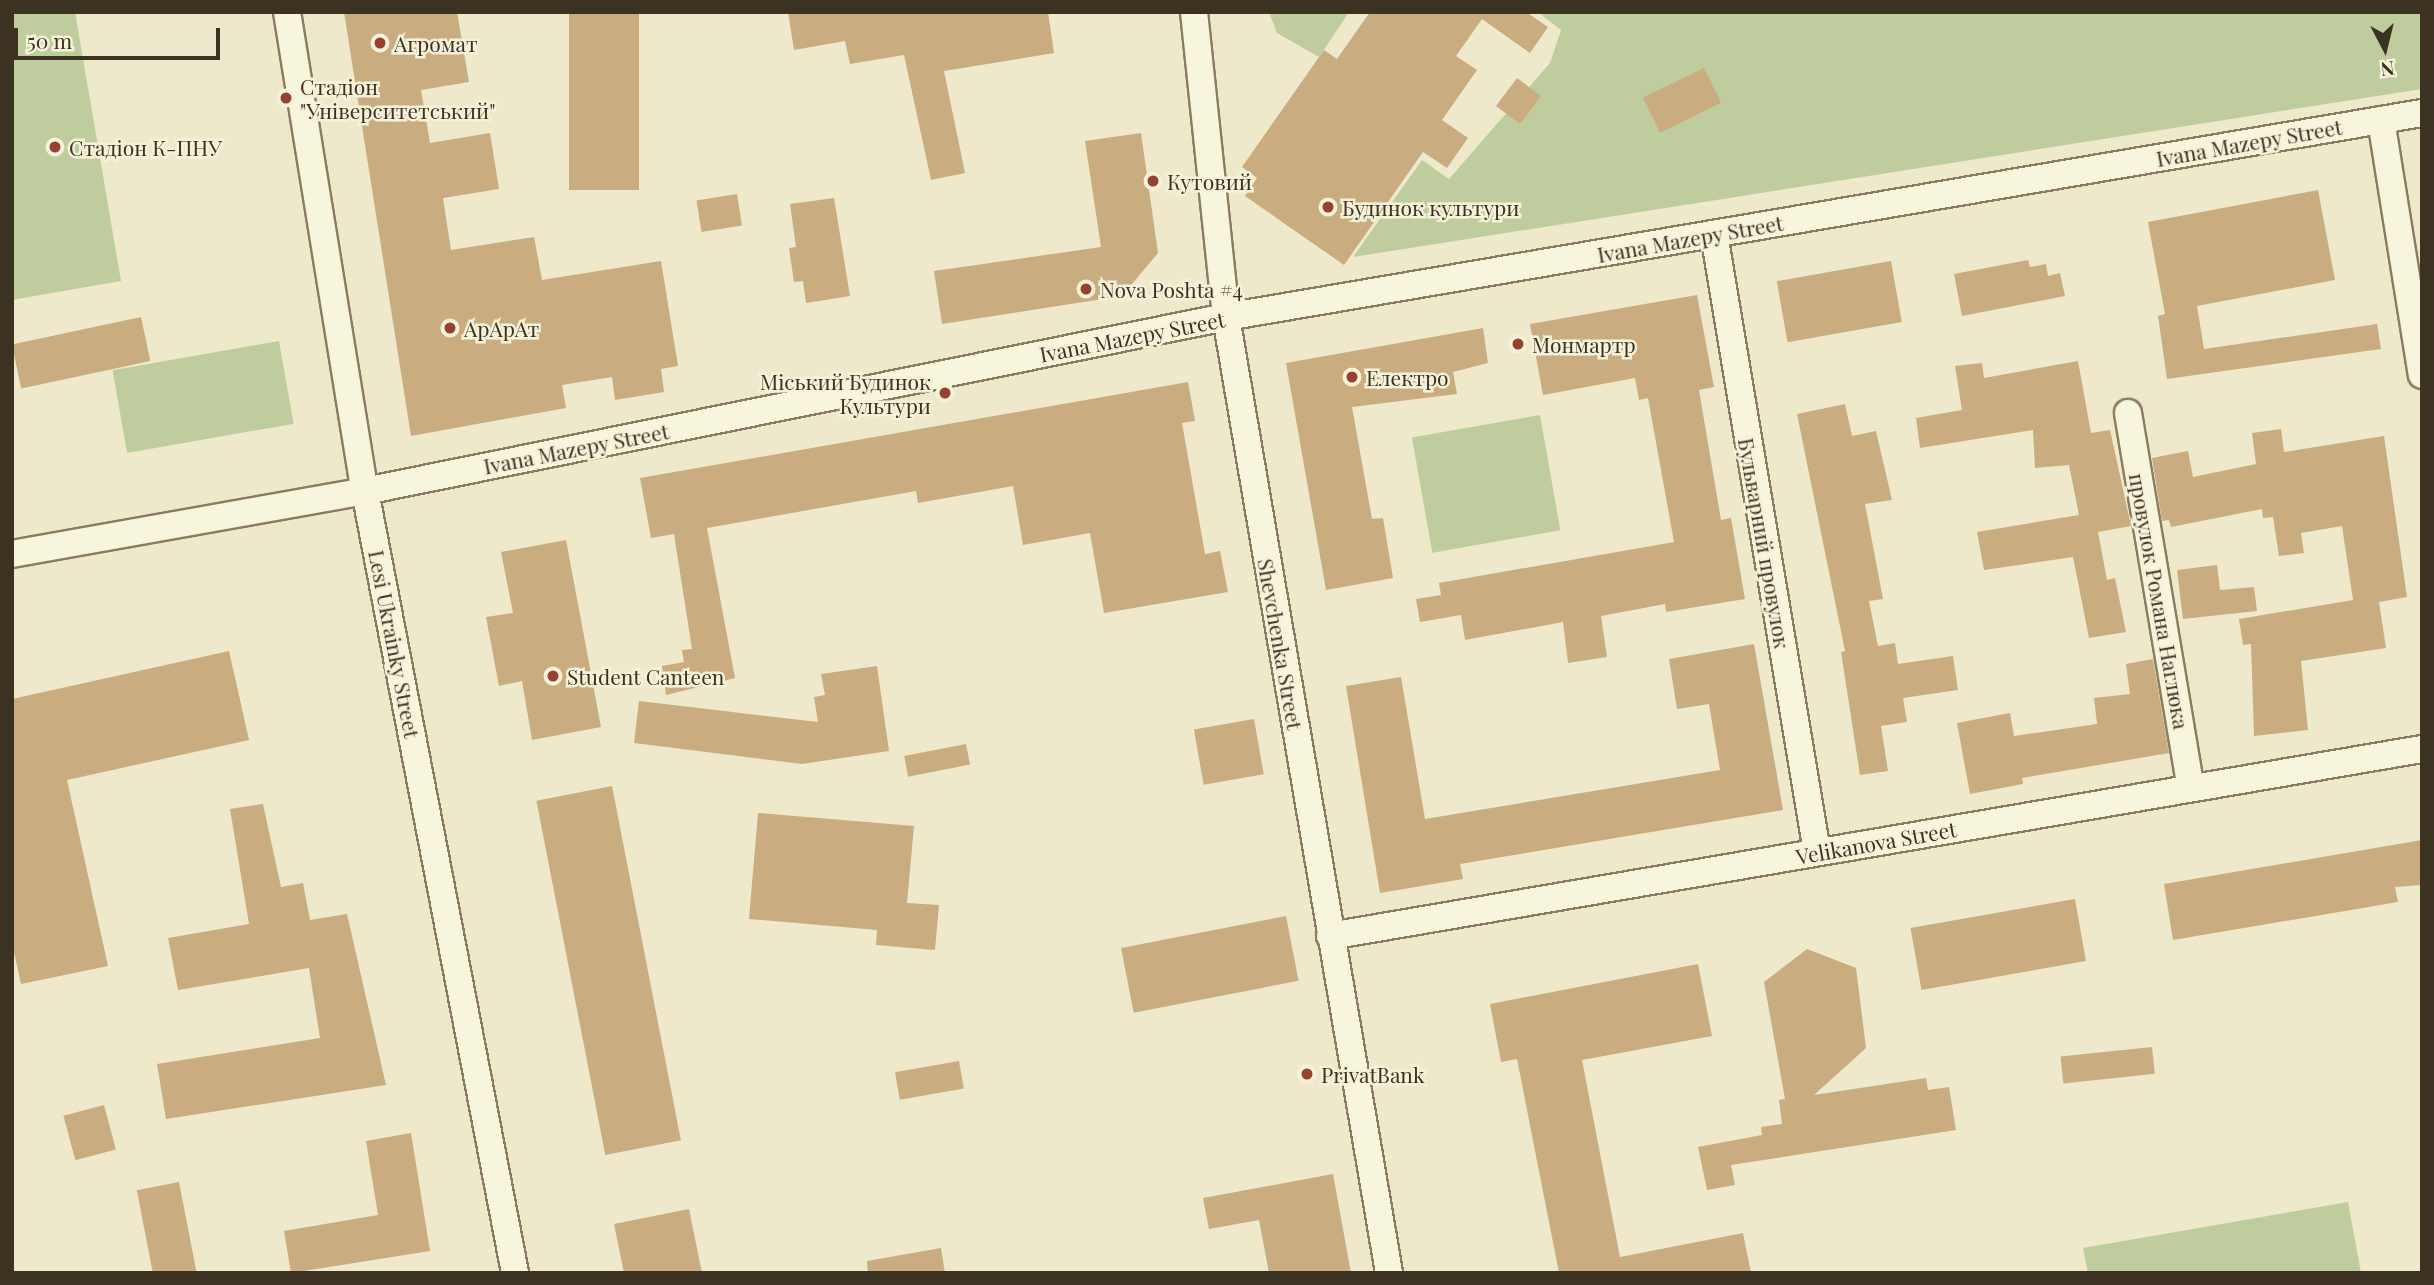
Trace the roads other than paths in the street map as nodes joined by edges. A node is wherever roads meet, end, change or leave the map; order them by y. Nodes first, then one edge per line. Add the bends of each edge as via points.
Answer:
1 (287, 12) edge
2 (1194, 12) edge
3 (2422, 113) edge
4 (2381, 120) junction
5 (1713, 234) junction
6 (1226, 317) junction
7 (2422, 375) edge
8 (2128, 413) dead end
9 (365, 491) junction
10 (12, 554) edge
11 (2422, 749) edge
12 (2191, 788) junction
13 (1817, 852) junction
14 (1330, 936) junction
15 (515, 1273) edge
16 (1389, 1273) edge

1 - 9 street, Lesi Ukrainky Street
2 - 6 street, Shevchenka Street
3 - 4 street, Ivana Mazepy Street
4 - 5 street, Ivana Mazepy Street
4 - 7 street
5 - 6 street, Ivana Mazepy Street
5 - 13 street, Бульварний провулок
6 - 9 street, Ivana Mazepy Street
6 - 14 street, Shevchenka Street
8 - 12 street, провулок Романа Наглюка
9 - 10 street, Ivana Mazepy Street
9 - 15 street, Lesi Ukrainky Street
11 - 12 street, Velikanova Street
12 - 13 street, Velikanova Street
13 - 14 street, Velikanova Street
14 - 16 street, Shevchenka Street

